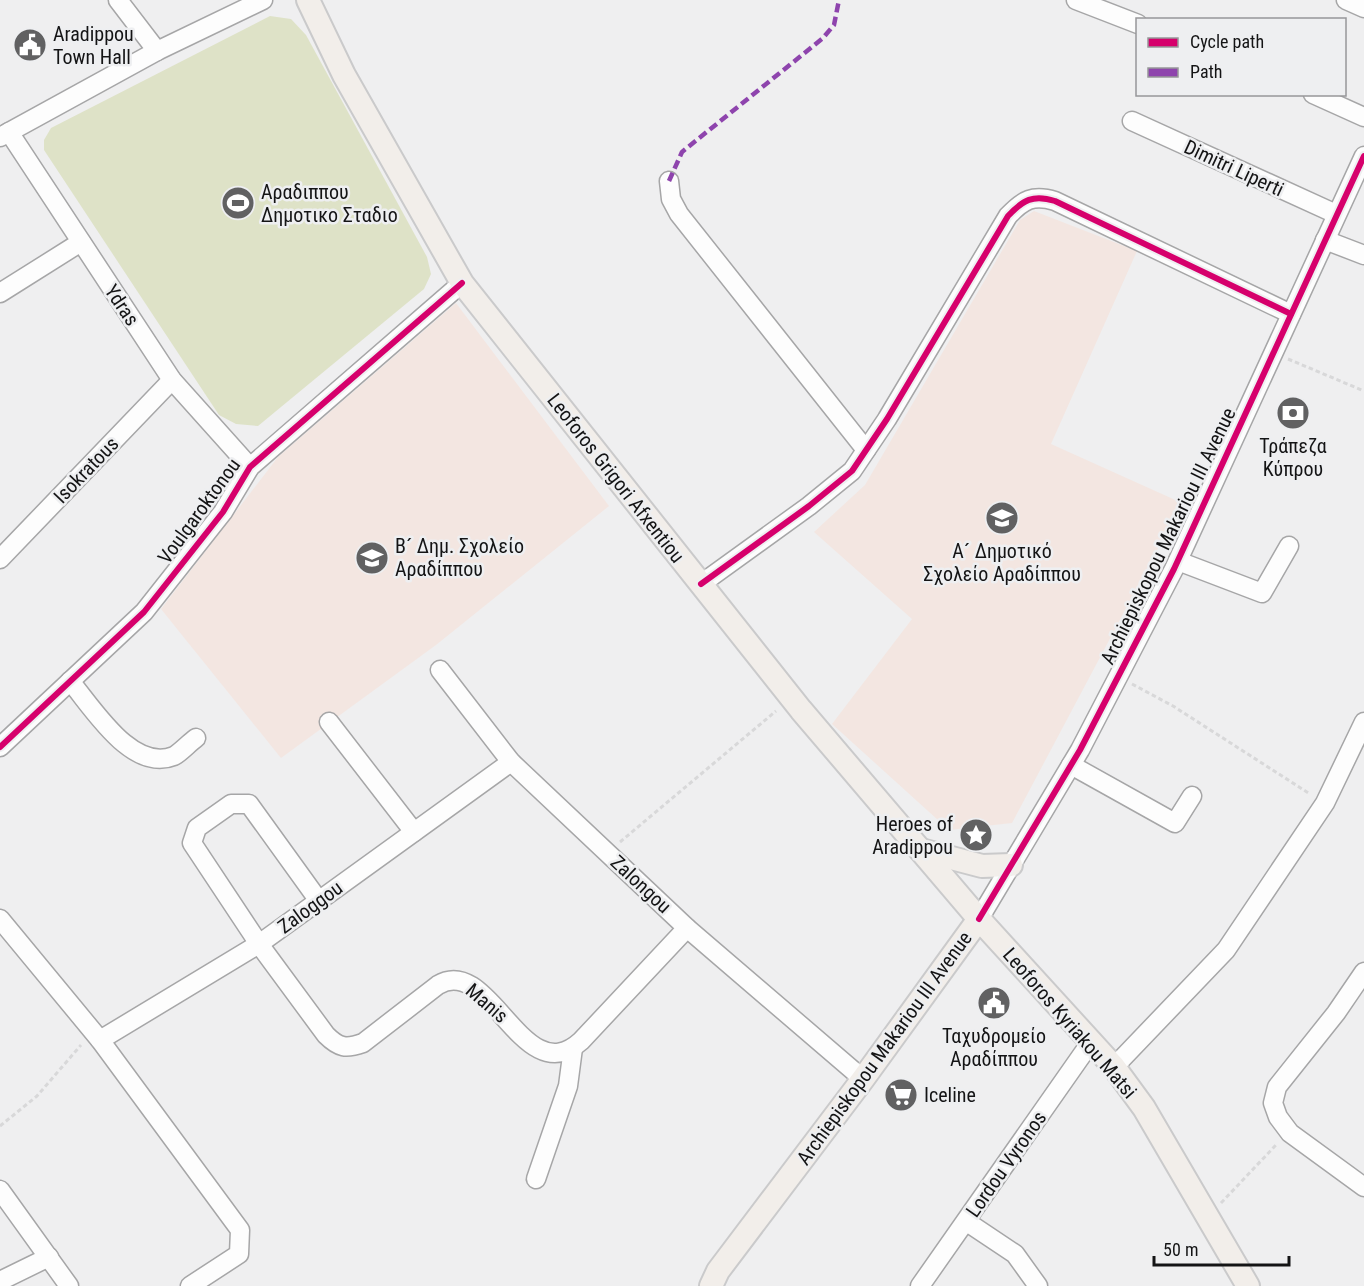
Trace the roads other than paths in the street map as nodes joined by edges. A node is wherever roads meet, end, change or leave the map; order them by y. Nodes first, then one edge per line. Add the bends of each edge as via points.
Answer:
1 (118, 0) edge
2 (263, 0) edge
3 (308, 0) edge
4 (1076, 0) edge
5 (1346, 0) edge
6 (1364, 8) edge
7 (1136, 24) edge
8 (157, 51) junction
9 (1317, 96) edge
10 (1364, 117) edge
11 (1132, 121) dead end
12 (4, 134) edge
13 (1364, 156) edge
14 (669, 181) dead end
15 (1336, 214) junction
16 (1325, 240) junction
17 (81, 242) junction
18 (1364, 255) edge
19 (462, 283) junction
20 (0, 293) edge
21 (1291, 314) junction
22 (172, 380) junction
23 (866, 450) junction
24 (250, 467) junction
25 (1289, 546) dead end
26 (0, 559) edge
27 (1178, 561) junction
28 (701, 584) junction
29 (440, 670) dead end
30 (70, 681) junction
31 (329, 722) dead end
32 (1364, 722) edge
33 (196, 738) dead end
34 (1, 744) edge
35 (511, 762) junction
36 (1071, 765) junction
37 (1192, 796) dead end
38 (414, 832) junction
39 (921, 850) junction
40 (1011, 865) junction
41 (319, 901) junction
42 (0, 919) edge
43 (979, 919) junction
44 (687, 928) junction
45 (259, 944) junction
46 (1364, 972) edge
47 (97, 1036) junction
48 (1091, 1042) junction
49 (573, 1048) junction
50 (1114, 1067) junction
51 (863, 1079) junction
52 (536, 1179) dead end
53 (1364, 1187) edge
54 (0, 1190) edge
55 (967, 1222) junction
56 (49, 1257) junction
57 (0, 1281) edge
58 (69, 1286) edge
59 (190, 1286) edge
60 (711, 1286) edge
61 (921, 1286) edge
62 (1038, 1286) edge
63 (1248, 1286) edge

1 - 8 street
2 - 8 street
3 - 19 main road, Leoforos Grigori Afxentiou via 344,75
4 - 7 street
5 - 6 street
8 - 12 street
9 - 10 street
11 - 15 street, Dimitri Liperti
12 - 17 street, Ydras
13 - 15 street, Archiepiskopou Makariou III Avenue
14 - 23 street via 670,199 679,213
15 - 16 street, Archiepiskopou Makariou III Avenue
16 - 18 street
16 - 21 street, Archiepiskopou Makariou III Avenue
17 - 20 street
17 - 22 street, Ydras
19 - 24 street, Voulgaroktonou
19 - 28 main road, Leoforos Grigori Afxentiou
21 - 23 street via 1055,201 1041,196 1029,198 1008,216
21 - 27 street, Archiepiskopou Makariou III Avenue
22 - 24 street, Ydras
22 - 26 street, Isokratous
23 - 28 street via 852,471 809,506
24 - 30 street, Voulgaroktonou via 223,512 144,612
25 - 27 street via 1262,593
27 - 36 street, Archiepiskopou Makariou III Avenue
28 - 39 main road, Leoforos Grigori Afxentiou
29 - 35 street, Zalongou
30 - 33 street via 108,728 137,754 157,759 175,755
30 - 34 street, Voulgaroktonou
31 - 38 street
32 - 50 street via 1324,803 1226,950
35 - 38 street, Zaloggou
35 - 44 street, Zalongou
36 - 37 street via 1175,823
36 - 40 street, Archiepiskopou Makariou III Avenue
38 - 41 street, Zaloggou
39 - 40 main road via 982,866
39 - 43 main road, Leoforos Grigori Afxentiou
40 - 43 street, Archiepiskopou Makariou III Avenue
41 - 45 street, Zaloggou
41 - 45 street via 249,804 231,804 197,828 192,843
42 - 47 street
43 - 48 main road, Leoforos Kyriakou Matsi
43 - 51 main road, Archiepiskopou Makariou III Avenue
44 - 49 street
44 - 51 street, Zalongou
45 - 47 street, Zaloggou
45 - 49 street, Manis via 326,1035 340,1046 349,1048 363,1043 438,985 452,980 470,984 537,1049 559,1054
46 - 53 street via 1277,1087 1273,1103 1288,1131
47 - 59 street via 240,1230 238,1254
48 - 50 main road, Leoforos Kyriakou Matsi
48 - 55 street, Lordou Vyronos
49 - 52 street via 568,1086
50 - 63 main road, Leoforos Kyriakou Matsi via 1144,1108
51 - 60 main road, Archiepiskopou Makariou III Avenue via 718,1271
54 - 56 street
55 - 61 street, Lordou Vyronos
55 - 62 street via 1015,1254
56 - 57 street
56 - 58 street

